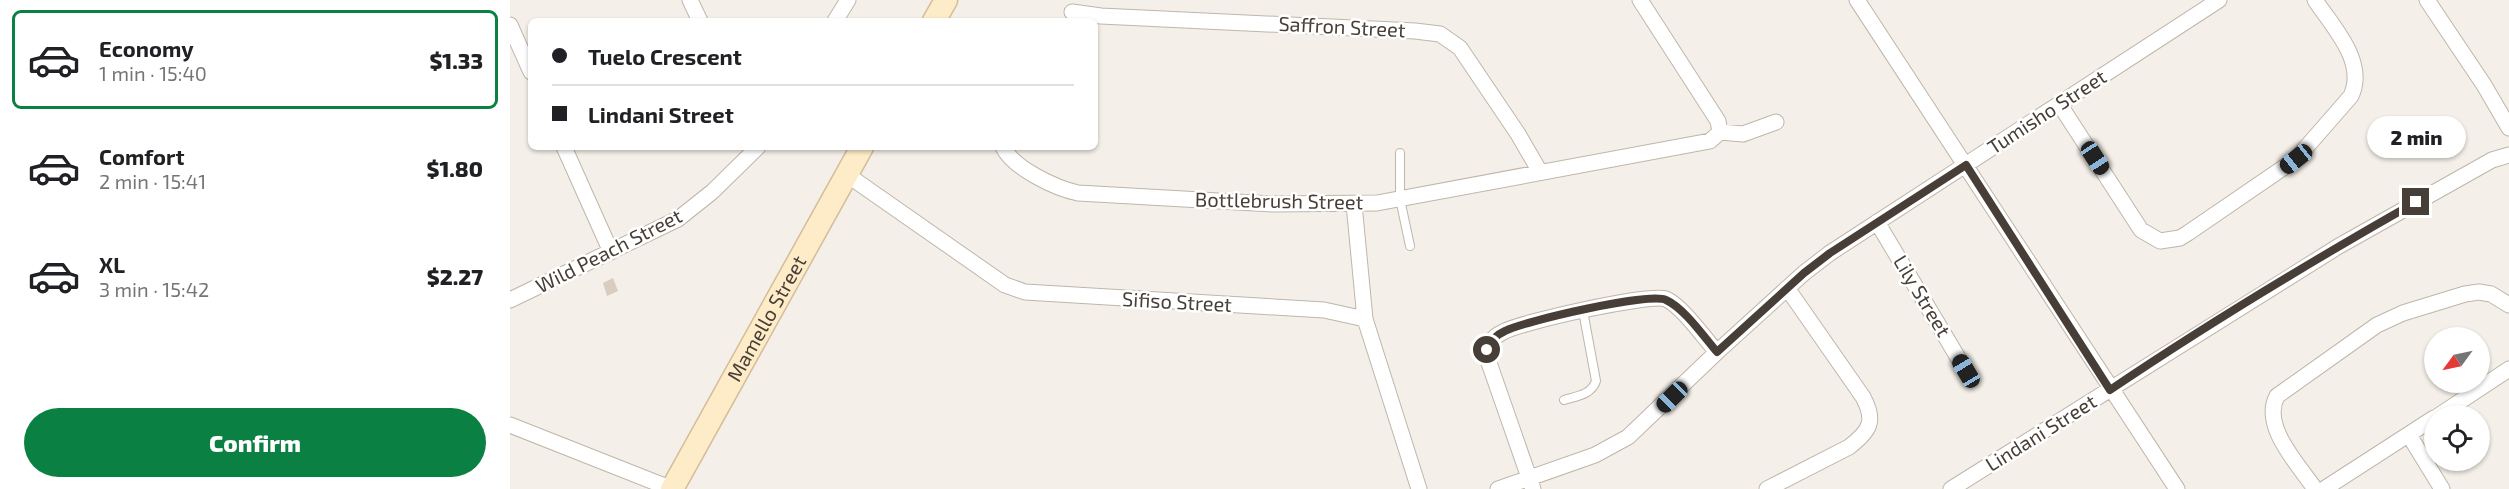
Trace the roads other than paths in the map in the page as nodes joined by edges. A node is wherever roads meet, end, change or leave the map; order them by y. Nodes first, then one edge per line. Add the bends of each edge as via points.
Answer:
1 (690, 0) edge
2 (848, 0) edge
3 (946, 0) edge
4 (1640, 0) edge
5 (1857, 0) edge
6 (2219, 0) edge
7 (2315, 0) edge
8 (2427, 0) edge
9 (1073, 11) edge
10 (699, 18) edge
11 (837, 18) edge
12 (936, 18) edge
13 (510, 25) edge
14 (528, 65) edge
15 (2060, 105) junction
16 (1776, 122) dead end
17 (2509, 128) edge
18 (1715, 137) junction
19 (565, 150) edge
20 (755, 150) edge
21 (860, 150) edge
22 (1005, 150) edge
23 (1400, 153) dead end
24 (2506, 156) edge
25 (1966, 165) junction
26 (1540, 172) junction
27 (846, 174) junction
28 (1400, 199) junction
29 (1354, 204) junction
30 (1877, 222) junction
31 (1410, 246) dead end
32 (611, 252) junction
33 (1787, 288) junction
34 (510, 300) edge
35 (2509, 305) edge
36 (1583, 311) junction
37 (1365, 319) junction
38 (1717, 352) junction
39 (2509, 369) edge
40 (1966, 371) dead end
41 (2110, 390) junction
42 (1564, 400) dead end
43 (2454, 405) edge
44 (510, 425) edge
45 (2424, 425) edge
46 (2409, 435) junction
47 (1531, 483) edge
48 (672, 489) edge
49 (1419, 489) edge
50 (1498, 489) edge
51 (1767, 489) edge
52 (1951, 489) edge
53 (2177, 489) edge
54 (2315, 489) edge
55 (2324, 489) edge
56 (2442, 489) edge

1 - 10 street
2 - 11 street
3 - 12 street
4 - 18 street via 1718,122
5 - 25 street
6 - 15 street, Tumisho Street
7 - 15 street via 2354,63 2356,86 2351,96 2296,159 2180,238 2160,241 2141,230
8 - 17 street
9 - 26 street, Saffron Street via 1101,16 1440,34 1468,59
13 - 14 street
15 - 25 street, Tumisho Street
16 - 18 street, Bottlebrush Street via 1743,134
18 - 26 street, Bottlebrush Street
19 - 32 street
20 - 32 street, Wild Peach Street via 678,219
21 - 27 street, Mamello Street
22 - 29 street, Bottlebrush Street via 1016,163 1052,184 1078,193 1273,204
23 - 28 lane
24 - 41 street, Lindani Street via 2339,246
25 - 30 street, Tumisho Street
25 - 41 street
26 - 28 street, Bottlebrush Street
27 - 37 street, Sifiso Street via 1005,285 1025,292 1324,309
27 - 48 street, Mamello Street
28 - 29 street, Bottlebrush Street
28 - 31 lane
29 - 37 street
30 - 33 street, Tumisho Street
30 - 40 street, Lily Street
32 - 34 street, Wild Peach Street
33 - 38 street, Tumisho Street
33 - 51 street via 1863,397 1870,425 1849,447
35 - 54 street via 2479,292 2403,313 2377,325 2277,396 2271,411 2276,430
36 - 38 street via 1642,299 1665,299
36 - 42 lane via 1596,381 1587,393
36 - 47 street via 1512,328 1489,344 1490,369
37 - 49 street
38 - 47 street, Tumisho Street via 1628,437
39 - 43 street
41 - 52 street, Lindani Street
41 - 53 street
44 - 48 street
45 - 46 street
46 - 55 street
46 - 56 street
47 - 50 street, Tumisho Street

